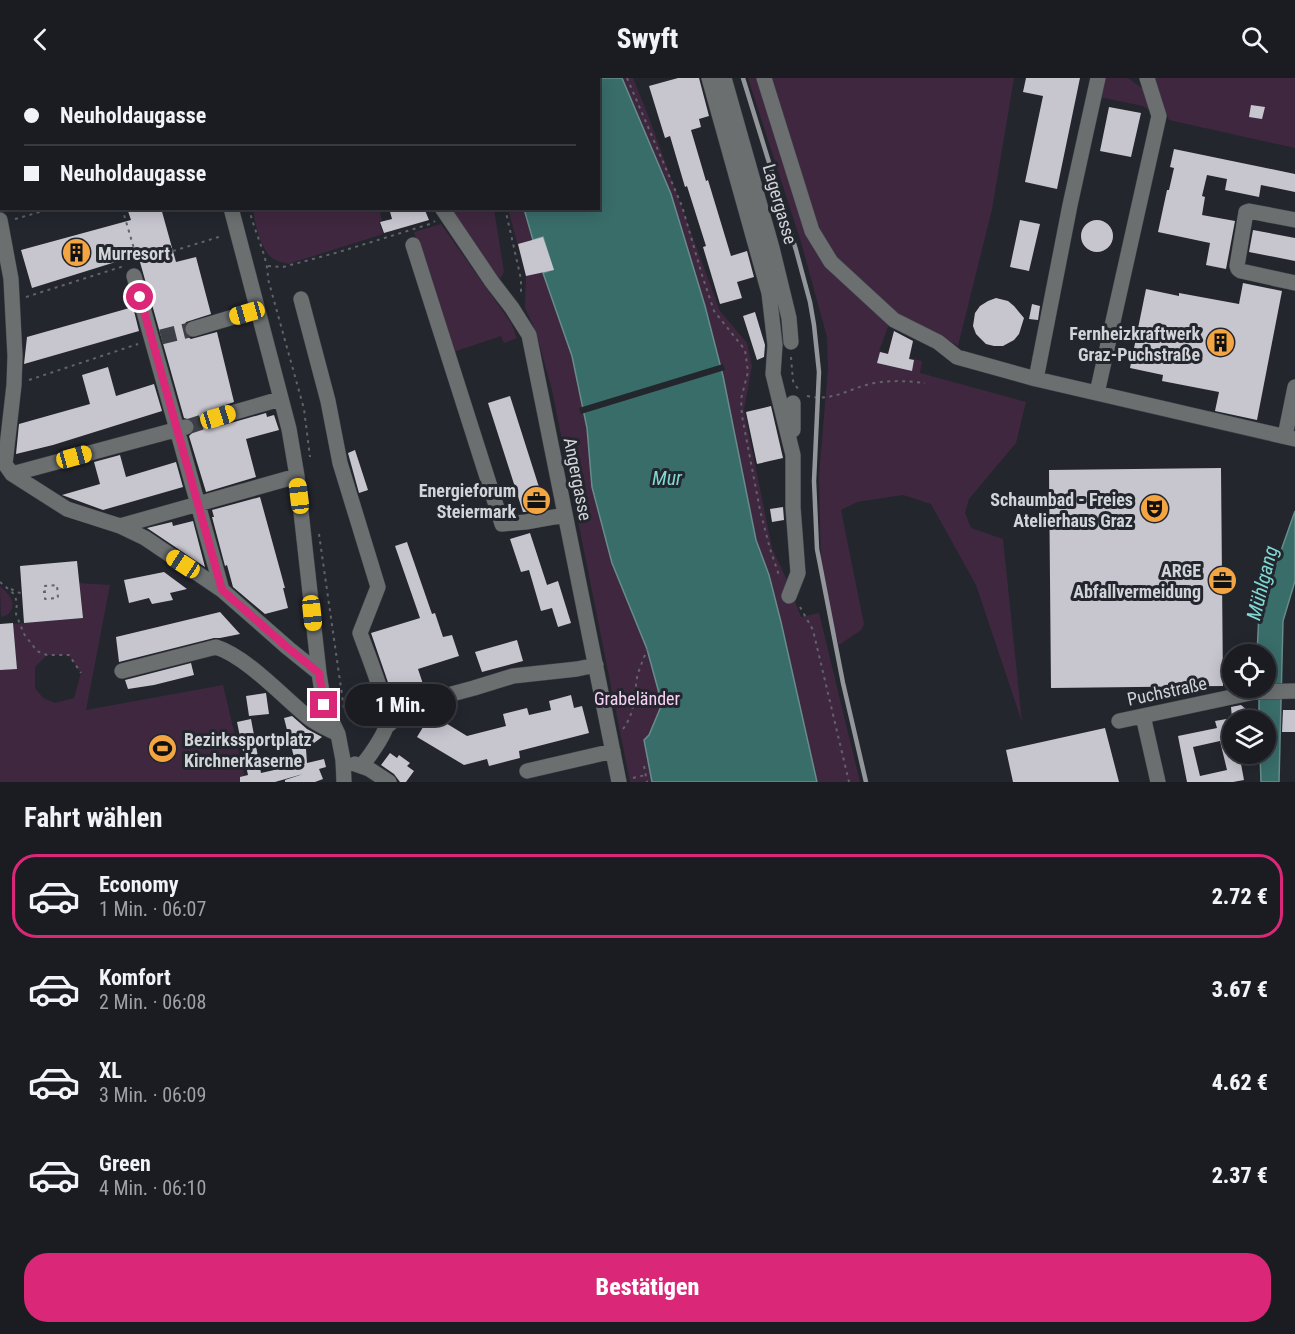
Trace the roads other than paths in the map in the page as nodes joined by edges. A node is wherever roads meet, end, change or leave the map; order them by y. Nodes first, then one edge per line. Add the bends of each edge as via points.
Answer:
1 (709, 78) edge
2 (724, 78) edge
3 (764, 78) edge
4 (1098, 78) edge
5 (1147, 78) edge
6 (747, 187) junction
7 (232, 210) edge
8 (444, 212) edge
9 (1295, 220) edge
10 (0, 221) edge
11 (413, 245) dead end
12 (130, 270) road end
13 (1295, 283) edge
14 (301, 299) dead end
15 (257, 310) junction
16 (193, 328) tunnel mouth
17 (791, 342) road end
18 (1036, 379) junction
19 (1295, 387) edge
20 (1096, 393) junction
21 (280, 399) junction
22 (793, 403) dead end
23 (218, 417) tunnel mouth
24 (182, 428) junction
25 (1290, 437) edge
26 (793, 455) junction
27 (12, 474) junction
28 (297, 476) junction
29 (199, 504) junction
30 (565, 515) junction
31 (120, 526) junction
32 (222, 590) junction
33 (789, 596) road end
34 (596, 665) junction
35 (122, 671) dead end
36 (319, 673) junction
37 (1288, 691) edge
38 (1143, 716) junction
39 (1119, 721) dead end
40 (386, 727) junction
41 (338, 734) junction
42 (611, 739) junction
43 (344, 760) junction
44 (361, 766) junction
45 (527, 771) dead end
46 (626, 780) edge
47 (344, 782) edge
48 (389, 782) edge
49 (1158, 782) edge

1 - 6 street
2 - 6 street, Lagergasse
3 - 18 street via 812,231 831,261 894,320 938,342 957,357
4 - 18 street
5 - 20 street via 1159,116
6 - 17 street, Lagergasse via 772,248
6 - 26 street via 769,293 775,345 773,374
7 - 15 street
8 - 30 street, Angergasse via 529,335
9 - 13 street via 1246,212 1237,266 1241,271
10 - 27 street via 11,279 15,356 5,464
11 - 30 street via 502,524
12 - 24 street
14 - 40 street via 340,463 378,587 360,633 386,708
15 - 16 street
15 - 21 street
18 - 20 street
19 - 25 street
20 - 25 street
21 - 23 street
21 - 28 street
22 - 26 street
24 - 27 street
24 - 29 street
26 - 33 street via 798,573
27 - 31 street via 67,509
28 - 29 street
28 - 36 street
29 - 31 street
29 - 32 street
30 - 34 street, Angergasse
31 - 32 street
32 - 36 street
34 - 40 street via 513,676 411,705
34 - 42 street, Angergasse
35 - 41 street via 216,647 248,666 311,720
36 - 41 street via 324,705
37 - 38 street, Puchstraße via 1255,692
38 - 39 street, Puchstraße
38 - 49 street
40 - 44 street
41 - 43 street
42 - 45 street
42 - 46 street, Angergasse
43 - 44 street
43 - 47 street
44 - 48 street

